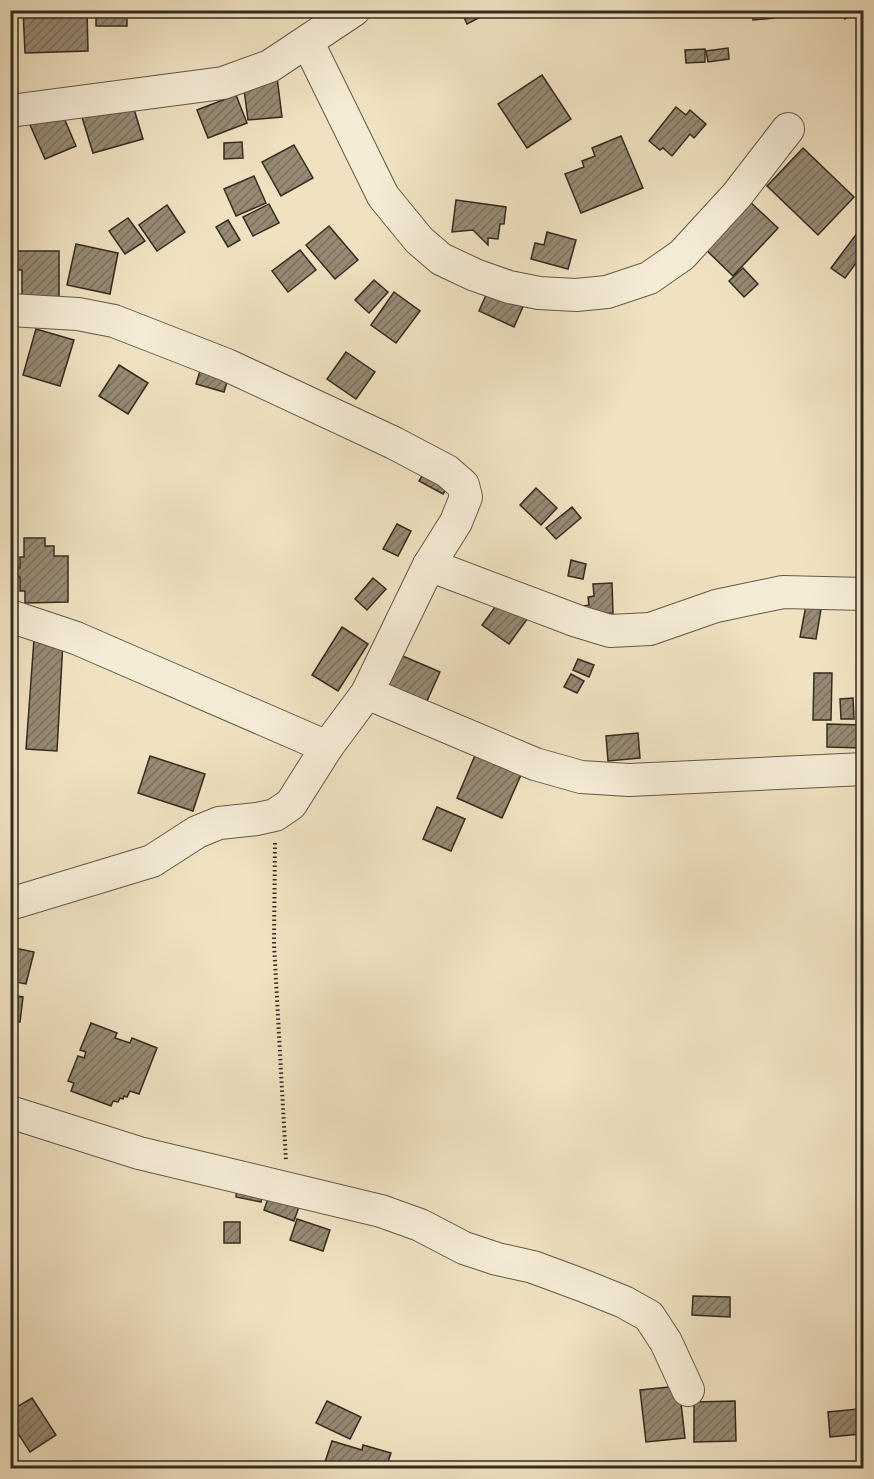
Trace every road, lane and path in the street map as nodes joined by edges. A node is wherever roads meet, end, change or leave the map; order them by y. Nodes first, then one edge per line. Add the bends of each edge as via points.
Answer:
1 (354, 10) edge
2 (308, 43) junction
3 (10, 111) edge
4 (788, 129) dead end
5 (10, 310) edge
6 (429, 565) junction
7 (864, 594) edge
8 (10, 616) edge
9 (367, 693) junction
10 (327, 747) junction
11 (864, 769) edge
12 (275, 815) junction
13 (10, 904) edge
14 (10, 1112) edge
15 (287, 1188) junction
16 (688, 1390) dead end

1 - 2 street
2 - 3 street via 270,66 223,83
2 - 4 street via 383,196 419,240 441,259 475,275 539,293 607,292 649,278 682,255
5 - 6 street via 78,314 114,321 227,365 394,442 447,471 463,485 466,497 456,522
6 - 7 street via 610,631 650,629 716,606 783,592
6 - 9 street
8 - 10 street via 76,638
9 - 10 street
9 - 11 street via 535,764 580,777 629,780
10 - 12 street via 291,804
12 - 13 street via 219,823 197,832 152,861
12 - 15 path via 274,944
14 - 15 street via 140,1153
15 - 16 street via 381,1210 464,1248 533,1267 624,1302 649,1316

